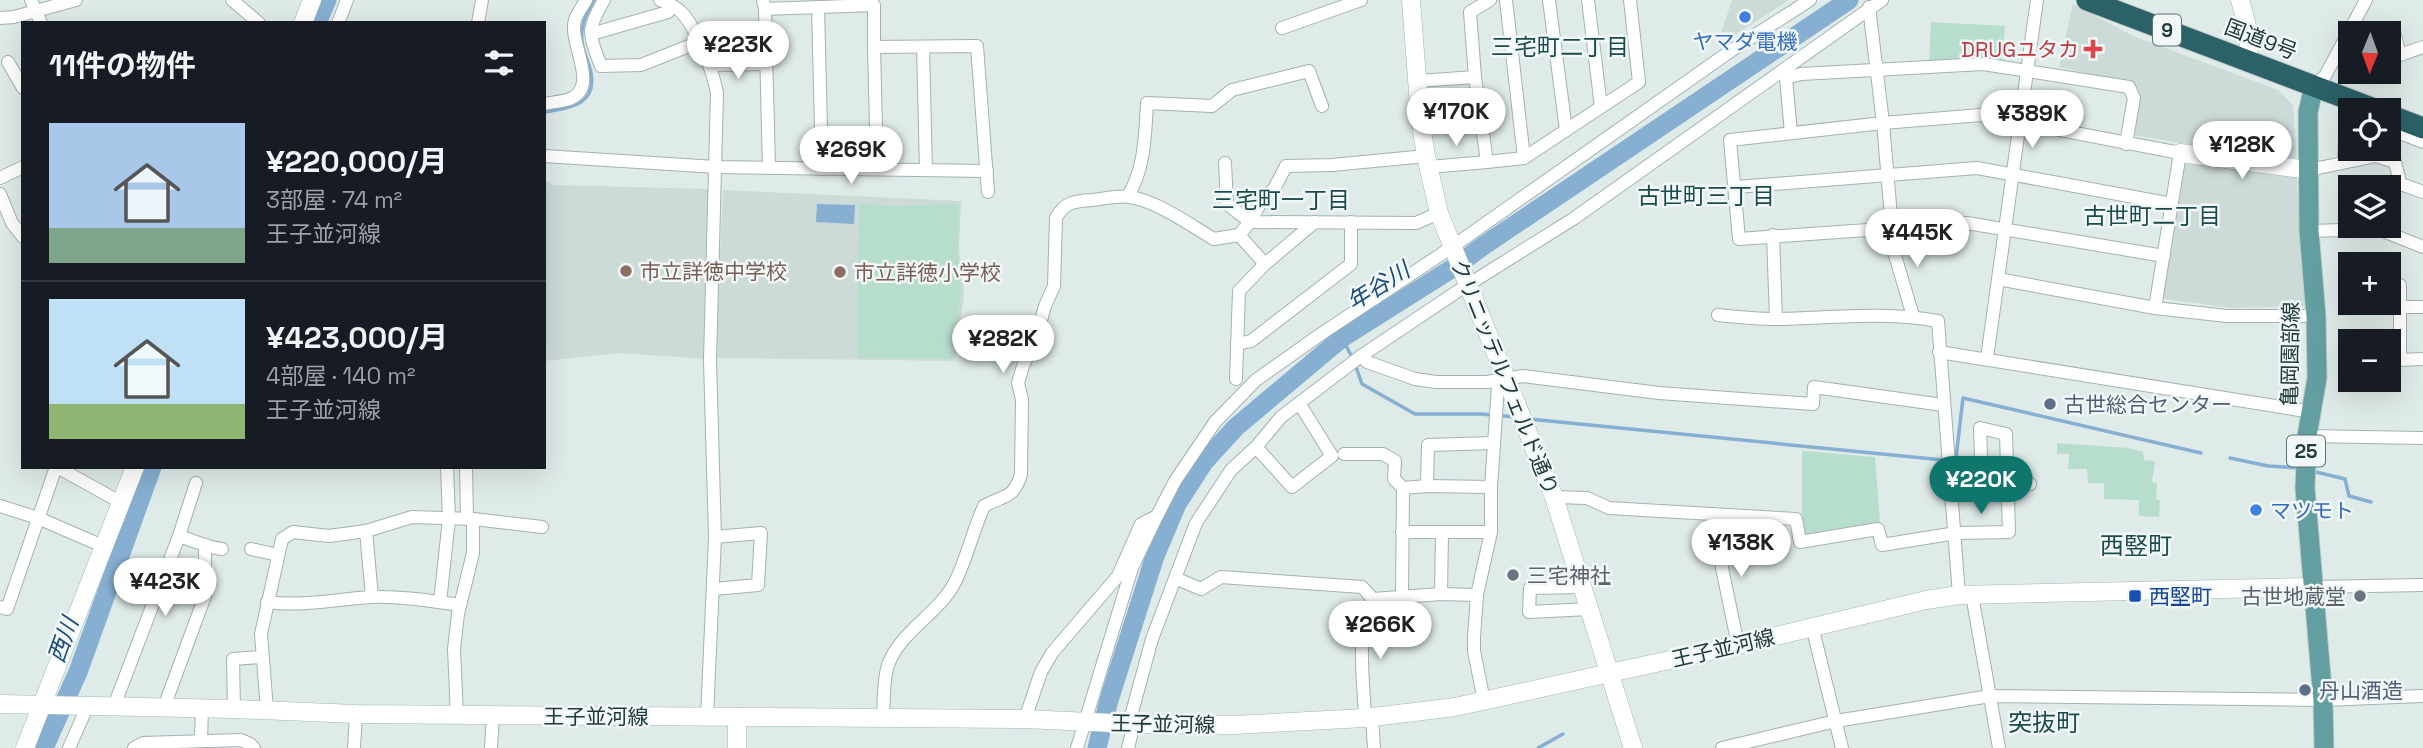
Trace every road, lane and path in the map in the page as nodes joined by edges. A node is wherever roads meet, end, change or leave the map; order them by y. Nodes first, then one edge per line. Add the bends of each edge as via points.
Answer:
1 (76, 0) edge
2 (232, 0) edge
3 (312, 0) edge
4 (346, 0) edge
5 (482, 0) edge
6 (586, 0) edge
7 (604, 0) edge
8 (1361, 0) edge
9 (1411, 0) edge
10 (1490, 0) edge
11 (1506, 0) edge
12 (1549, 0) edge
13 (1588, 0) edge
14 (1630, 0) edge
15 (1810, 0) edge
16 (1882, 0) edge
17 (2038, 0) edge
18 (2087, 0) edge
19 (2240, 0) edge
20 (2365, 0) edge
21 (875, 2) edge
22 (673, 4) edge
23 (764, 4) edge
24 (33, 5) edge
25 (818, 6) junction
26 (1869, 7) junction
27 (0, 18) edge
28 (40, 21) edge
29 (257, 21) edge
30 (304, 21) edge
31 (339, 21) edge
32 (478, 21) edge
33 (2355, 21) edge
34 (1282, 27) dead end
35 (591, 31) junction
36 (699, 43) junction
37 (874, 47) junction
38 (923, 47) junction
39 (2423, 47) edge
40 (2338, 54) edge
41 (2401, 55) edge
42 (2247, 59) junction
43 (8, 62) dead end
44 (766, 64) junction
45 (710, 65) junction
46 (1877, 70) junction
47 (2027, 70) junction
48 (1475, 77) junction
49 (1418, 81) junction
50 (21, 85) edge
51 (2314, 86) junction
52 (2338, 102) edge
53 (546, 103) edge
54 (1322, 106) dead end
55 (1601, 107) junction
56 (2401, 120) edge
57 (2019, 121) junction
58 (1883, 123) junction
59 (2423, 128) edge
60 (1566, 130) junction
61 (1791, 133) junction
62 (2401, 134) edge
63 (2423, 142) edge
64 (2126, 144) junction
65 (2180, 153) junction
66 (546, 156) edge
67 (1524, 158) junction
68 (2344, 161) edge
69 (1427, 162) junction
70 (1487, 162) junction
71 (1225, 163) dead end
72 (716, 167) junction
73 (21, 168) edge
74 (769, 168) junction
75 (822, 169) junction
76 (877, 169) junction
77 (926, 170) junction
78 (2309, 170) junction
79 (987, 171) junction
80 (2012, 174) junction
81 (1888, 176) junction
82 (0, 178) edge
83 (2401, 184) edge
84 (1735, 187) junction
85 (988, 192) dead end
86 (2423, 192) edge
87 (0, 194) edge
88 (1128, 196) junction
89 (2172, 204) junction
90 (1439, 213) junction
91 (1250, 222) junction
92 (1315, 222) junction
93 (1351, 222) junction
94 (1892, 228) junction
95 (2005, 228) junction
96 (2338, 229) edge
97 (2309, 231) junction
98 (21, 234) edge
99 (1239, 234) junction
100 (1773, 235) junction
101 (2401, 237) edge
102 (2423, 247) edge
103 (1454, 249) junction
104 (2164, 256) junction
105 (1265, 264) junction
106 (1998, 279) junction
107 (1466, 280) junction
108 (2401, 307) edge
109 (2423, 307) edge
110 (2155, 308) junction
111 (1718, 315) dead end
112 (2400, 315) edge
113 (1913, 316) junction
114 (2316, 316) junction
115 (1776, 319) junction
116 (1237, 344) junction
117 (1939, 352) junction
118 (1361, 356) junction
119 (1987, 359) junction
120 (2423, 359) edge
121 (1236, 379) dead end
122 (1506, 379) junction
123 (1299, 403) junction
124 (1942, 405) junction
125 (2312, 412) junction
126 (2307, 436) junction
127 (2423, 438) edge
128 (1494, 443) junction
129 (1256, 447) junction
130 (1344, 454) dead end
131 (56, 469) edge
132 (61, 469) edge
133 (134, 469) edge
134 (447, 469) edge
135 (466, 469) edge
136 (196, 482) dead end
137 (2030, 484) dead end
138 (1982, 485) junction
139 (2007, 485) junction
140 (1427, 486) junction
141 (1491, 487) junction
142 (1951, 487) junction
143 (1403, 488) junction
144 (1554, 498) junction
145 (122, 503) junction
146 (0, 506) edge
147 (1157, 516) junction
148 (1719, 516) junction
149 (38, 519) junction
150 (449, 519) junction
151 (470, 519) junction
152 (542, 527) dead end
153 (366, 531) junction
154 (1402, 532) junction
155 (1442, 532) junction
156 (1491, 532) junction
157 (1956, 533) junction
158 (179, 536) junction
159 (715, 537) junction
160 (106, 547) junction
161 (205, 547) junction
162 (222, 549) dead end
163 (251, 549) dead end
164 (278, 555) junction
165 (1175, 578) junction
166 (2423, 585) edge
167 (1582, 587) junction
168 (2313, 587) junction
169 (714, 589) junction
170 (1441, 594) junction
171 (1477, 595) junction
172 (1966, 595) junction
173 (1402, 596) junction
174 (372, 597) junction
175 (1373, 599) junction
176 (267, 602) junction
177 (440, 603) junction
178 (460, 605) junction
179 (0, 607) edge
180 (1588, 609) junction
181 (1812, 626) junction
182 (1738, 645) junction
183 (261, 657) junction
184 (1609, 674) junction
185 (1990, 696) junction
186 (2423, 696) edge
187 (2323, 700) junction
188 (1483, 701) junction
189 (0, 704) edge
190 (47, 705) junction
191 (84, 705) junction
192 (114, 706) junction
193 (166, 707) junction
194 (202, 708) junction
195 (234, 709) junction
196 (267, 710) junction
197 (356, 714) junction
198 (457, 715) junction
199 (493, 715) junction
200 (707, 717) junction
201 (737, 717) junction
202 (1368, 717) junction
203 (883, 718) junction
204 (1025, 719) junction
205 (1836, 721) junction
206 (1088, 722) junction
207 (1129, 724) junction
208 (201, 740) junction
209 (25, 748) edge
210 (69, 748) edge
211 (134, 748) edge
212 (254, 748) edge
213 (354, 748) edge
214 (491, 748) edge
215 (737, 748) edge
216 (1077, 748) edge
217 (1128, 748) edge
218 (1374, 748) edge
219 (1633, 748) edge
220 (1722, 748) edge
221 (1842, 748) edge
222 (1999, 748) edge
223 (2324, 748) edge

1 - 24 street
2 - 29 street
3 - 30 main road
4 - 31 street
5 - 32 street
6 - 53 street via 574,21 582,88 573,98
7 - 35 street
8 - 34 street
9 - 49 main road, クリニッテルフェルド通り
10 - 48 street via 1470,12
11 - 67 street
12 - 60 street
13 - 55 street
14 - 55 street via 1639,82
15 - 103 street via 1698,73
16 - 26 street
17 - 47 street
18 - 42 highway, 国道9号 / 9
19 - 42 main road via 2250,36
20 - 33 street
21 - 25 street
21 - 37 street
22 - 35 street via 668,12
22 - 36 street
23 - 25 street
23 - 44 street
24 - 27 street via 14,17
24 - 28 street
25 - 75 street
26 - 46 street
26 - 107 street via 1573,219
35 - 36 street via 601,66 640,65
36 - 45 street
37 - 38 street
37 - 76 street
38 - 77 street
38 - 79 street via 977,46
39 - 41 street
40 - 51 street
42 - 51 highway, 国道9号 / 9
43 - 50 street
44 - 45 street
44 - 74 street
45 - 72 street via 717,93
46 - 47 street via 1983,64
46 - 58 street
46 - 61 street via 1786,78
47 - 57 street
47 - 64 street via 2129,87 2134,98
48 - 49 street
48 - 70 street
49 - 69 main road, クリニッテルフェルド通り
51 - 52 highway, 国道9号 / 9
51 - 78 main road, 亀岡園部線 / 25 via 2308,112
54 - 88 street via 1309,71 1232,90 1212,106 1147,103 1143,159
55 - 60 street
56 - 59 highway
57 - 58 street via 1981,115
57 - 64 street
57 - 80 street
58 - 61 street
58 - 81 street
60 - 67 street
61 - 84 street via 1730,140
62 - 63 street
64 - 65 street
65 - 78 main road
65 - 89 street
66 - 72 street
67 - 70 street
68 - 78 street
69 - 70 street
69 - 90 main road, クリニッテルフェルド通り
69 - 91 street via 1286,166
71 - 91 street via 1227,204
72 - 74 street
72 - 159 street via 710,360
73 - 82 street
74 - 75 street
75 - 76 street
76 - 77 street
77 - 79 street
78 - 97 main road, 亀岡園部線 / 25
79 - 85 street
80 - 81 street via 1977,169
80 - 89 street
80 - 95 street
81 - 84 street
81 - 94 street
83 - 86 street
84 - 100 street via 1739,239
87 - 98 street
88 - 99 street via 1214,239
88 - 203 street via 1071,202 1056,218 1054,286 1018,383 1022,400 1018,484 1013,493 984,506 956,581 942,604 911,630 892,656
89 - 104 street
90 - 93 street via 1416,223
90 - 103 main road, クリニッテルフェルド通り
91 - 92 street
91 - 99 street
92 - 93 street
92 - 105 street
93 - 116 street via 1351,264 1251,341
94 - 95 street via 1967,223
94 - 100 street
94 - 113 street
95 - 104 street
95 - 106 street
96 - 97 street
97 - 114 main road, 亀岡園部線 / 25
99 - 105 street
100 - 115 street
101 - 102 street
103 - 107 main road, クリニッテルフェルド通り
103 - 147 street via 1256,380 1215,422
104 - 110 street
105 - 116 street via 1239,291
106 - 110 street
106 - 119 street
107 - 118 street
107 - 122 main road, クリニッテルフェルド通り
108 - 109 street
110 - 114 street via 2227,316
111 - 115 street
112 - 120 street via 2400,360
113 - 115 street
113 - 117 street via 1938,321
114 - 125 main road, 亀岡園部線 / 25
116 - 121 street
117 - 119 street
117 - 124 street
118 - 122 street via 1415,379
118 - 123 street
119 - 125 street
122 - 124 street via 1523,376 1659,393 1813,404 1814,387
122 - 128 street via 1498,386
122 - 144 main road, クリニッテルフェルド通り
123 - 129 street
123 - 129 street via 1332,456 1292,487
124 - 142 street
125 - 126 main road, 亀岡園部線 / 25
126 - 127 street
126 - 168 main road, 亀岡園部線 / 25 via 2306,511
128 - 140 street via 1428,445
128 - 141 street
129 - 165 street via 1231,470 1196,523
130 - 143 street via 1383,454 1395,461 1395,479
131 - 149 street
132 - 145 street
133 - 145 main road
134 - 150 street
135 - 151 street
136 - 158 street
137 - 139 street
138 - 139 street
138 - 139 street via 1980,428 2006,434
138 - 142 street
139 - 157 street via 2009,531
140 - 141 street
140 - 143 street
141 - 156 street
142 - 157 street
143 - 154 street
144 - 148 street via 1587,498 1609,508
144 - 167 main road, クリニッテルフェルド通り
145 - 160 main road
146 - 149 street
147 - 204 street via 1141,524 1118,576 1052,653
147 - 206 street via 1132,568
148 - 157 street via 1797,519 1800,541 1878,529 1882,545
148 - 182 street via 1722,568
149 - 160 street
149 - 179 street via 7,609
150 - 151 street
150 - 153 street via 412,517
150 - 177 street
151 - 152 street
151 - 178 street via 473,553
153 - 164 street via 329,536 293,532 282,539
153 - 174 street
154 - 155 street
154 - 173 street
155 - 156 street
155 - 170 street
156 - 171 street
157 - 172 street
158 - 161 street
158 - 192 street
159 - 169 street
159 - 169 street via 761,533 758,585
160 - 190 main road
161 - 162 street
161 - 193 street via 205,596
163 - 164 street
164 - 176 street
165 - 175 street via 1201,589 1221,577 1362,587
165 - 207 street via 1152,639
166 - 168 street
167 - 180 main road, クリニッテルフェルド通り
167 - 180 street via 1530,588 1529,612
168 - 172 main road, 王子並河線
168 - 187 main road, 亀岡園部線 / 25
169 - 200 street
170 - 171 street
170 - 173 street
171 - 188 street via 1474,651
172 - 181 main road, 王子並河線
172 - 185 street
173 - 175 street
174 - 176 street
174 - 177 street
175 - 202 street via 1363,627
176 - 183 street
177 - 178 street
178 - 198 street via 454,649
180 - 184 main road, クリニッテルフェルド通り
181 - 182 main road, 王子並河線
181 - 205 street
182 - 184 main road, 王子並河線
183 - 195 street via 233,659
183 - 196 street
184 - 188 main road, 王子並河線
184 - 219 main road, クリニッテルフェルド通り
185 - 187 street
185 - 205 street
185 - 222 street
186 - 187 street
187 - 223 main road, 亀岡園部線 / 25
188 - 202 main road, 王子並河線
189 - 190 main road, 王子並河線
190 - 191 main road, 王子並河線
190 - 209 main road
191 - 192 main road, 王子並河線
191 - 210 street
192 - 193 main road, 王子並河線
193 - 194 main road, 王子並河線
194 - 195 main road, 王子並河線
194 - 208 street
195 - 196 main road, 王子並河線
196 - 197 main road, 王子並河線
197 - 198 main road, 王子並河線
197 - 213 street
198 - 199 main road, 王子並河線
199 - 200 main road, 王子並河線
199 - 214 street
200 - 201 main road, 王子並河線
201 - 203 main road, 王子並河線
201 - 215 main road
202 - 207 main road, 王子並河線 via 1234,725
202 - 218 street
203 - 204 main road, 王子並河線
204 - 206 main road, 王子並河線
205 - 220 street
205 - 221 street
206 - 207 main road, 王子並河線
206 - 216 street
207 - 217 street
208 - 211 street via 143,743
208 - 212 street via 242,740

